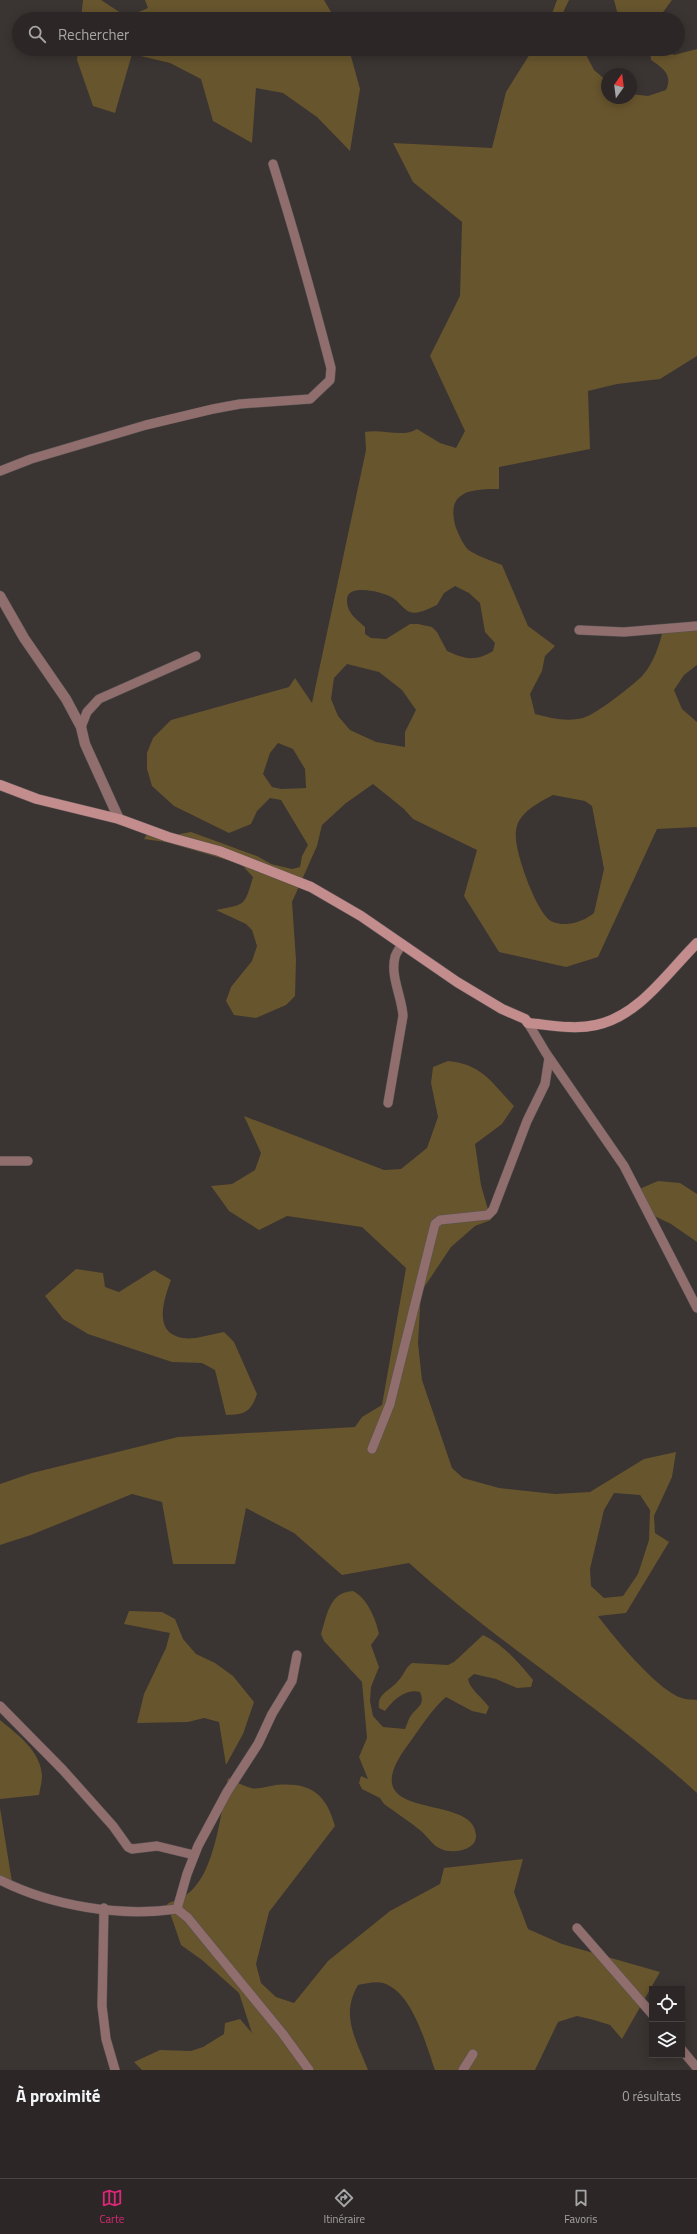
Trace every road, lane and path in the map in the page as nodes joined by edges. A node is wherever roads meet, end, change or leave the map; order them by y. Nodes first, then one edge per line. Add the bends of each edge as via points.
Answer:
1 (272, 164) dead end
2 (0, 471) edge
3 (0, 596) edge
4 (697, 626) edge
5 (579, 630) dead end
6 (196, 656) dead end
7 (81, 726) junction
8 (0, 785) edge
9 (119, 819) junction
10 (697, 943) edge
11 (402, 944) junction
12 (528, 1023) junction
13 (549, 1058) junction
14 (388, 1103) dead end
15 (0, 1160) edge
16 (28, 1160) dead end
17 (697, 1308) edge
18 (372, 1448) dead end
19 (298, 1655) dead end
20 (0, 1706) edge
21 (194, 1855) junction
22 (0, 1880) edge
23 (104, 1908) junction
24 (177, 1909) junction
25 (576, 1928) dead end
26 (649, 2011) edge
27 (473, 2054) dead end
28 (685, 2054) edge
29 (697, 2068) edge
30 (115, 2070) edge
31 (308, 2070) edge
32 (463, 2070) edge

1 - 2 street via 293,227 331,368 330,380 310,399 240,404 213,409 146,425 31,459
3 - 7 street
4 - 5 street via 624,632
6 - 7 street via 99,699 87,712
7 - 9 street via 85,744
8 - 9 main road via 37,799
9 - 11 main road via 168,837 219,851 311,887
10 - 12 main road via 633,1008 616,1019 579,1027
11 - 12 main road via 462,985
11 - 14 street via 395,957 394,973 403,1016
12 - 13 street
13 - 17 street via 624,1166
13 - 18 street via 545,1084 527,1121 493,1210 488,1215 440,1220 435,1224 390,1404
15 - 16 street
19 - 21 street via 292,1682 272,1714 258,1744 227,1792
20 - 21 street via 68,1776 113,1826 128,1847 132,1849 158,1846
21 - 24 street
22 - 23 street via 33,1895
23 - 24 street via 134,1912
23 - 30 street via 102,2006 106,2039
24 - 31 street via 188,1918 283,2034
25 - 26 street
27 - 32 street
28 - 29 street

